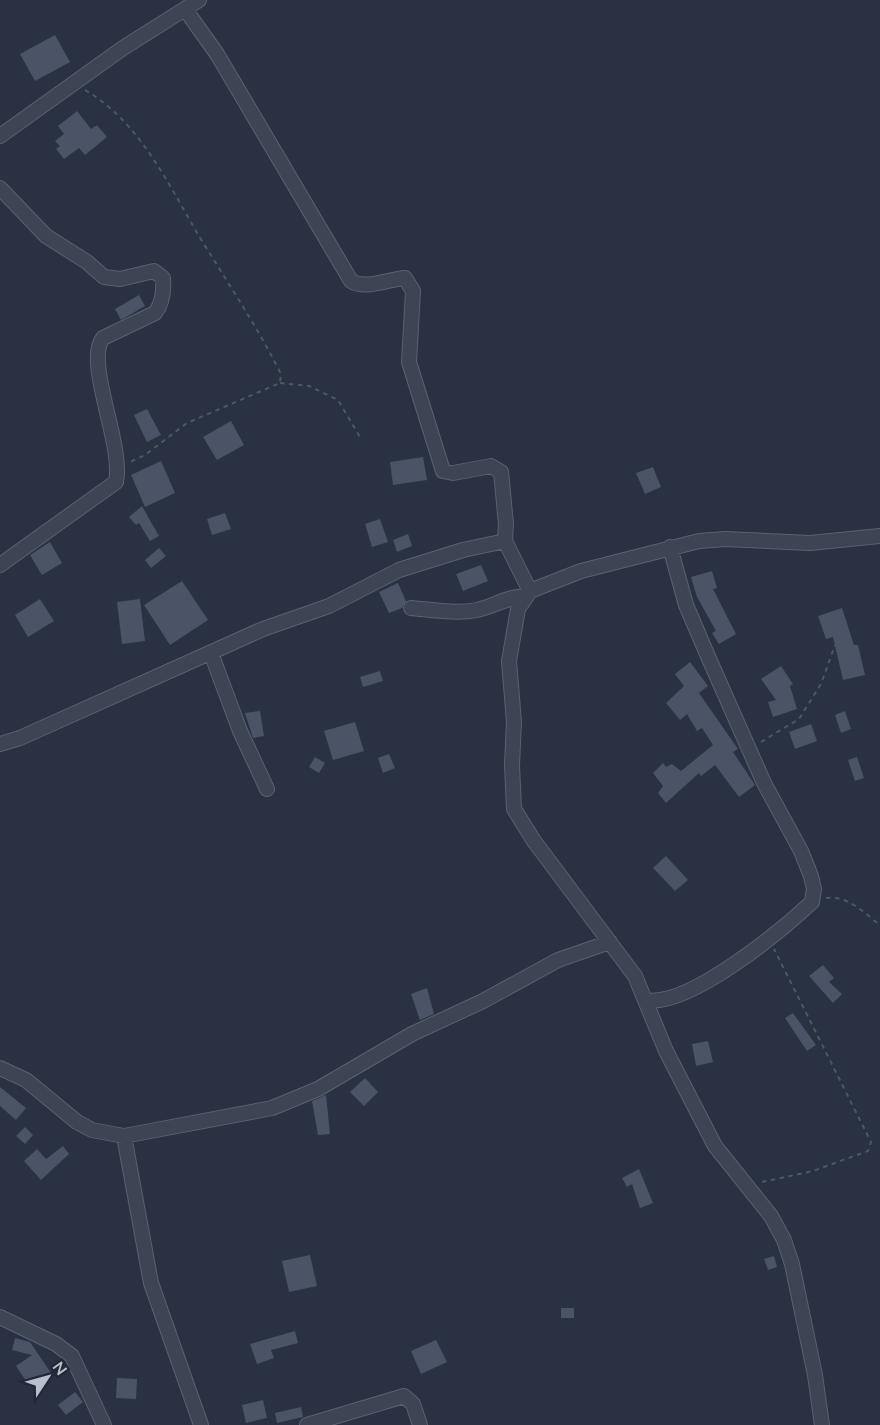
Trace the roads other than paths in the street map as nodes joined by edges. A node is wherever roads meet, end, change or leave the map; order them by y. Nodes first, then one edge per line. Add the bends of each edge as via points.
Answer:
1 (199, 0) edge
2 (185, 9) junction
3 (0, 136) edge
4 (0, 188) edge
5 (880, 536) edge
6 (505, 541) junction
7 (670, 547) junction
8 (0, 565) edge
9 (529, 593) junction
10 (411, 608) dead end
11 (211, 653) junction
12 (0, 744) edge
13 (267, 789) dead end
14 (610, 942) junction
15 (646, 1000) junction
16 (0, 1068) edge
17 (124, 1136) junction
18 (0, 1317) edge
19 (104, 1425) edge
20 (201, 1425) edge
21 (307, 1425) edge
22 (420, 1425) edge
23 (822, 1425) edge

1 - 2 street
2 - 3 street
2 - 6 street via 217,54 351,281 371,284 405,278 411,285 409,362 440,463 443,471 453,474 491,466 501,472
4 - 8 street via 46,236 104,276 120,279 154,271 163,278 164,288 155,313 103,338 97,345 99,374 119,467 116,482
5 - 7 street via 810,543 725,538
6 - 9 street
6 - 11 street via 399,570 329,606 290,618
7 - 9 street via 581,571
7 - 15 street via 686,605 764,783 801,851 814,889 812,902 768,939 697,988 668,1000
9 - 10 street via 460,612
9 - 14 street via 518,609 509,661 514,809
11 - 12 street
11 - 13 street
14 - 15 street via 635,976
14 - 17 street via 558,960 412,1034 318,1089 272,1108
15 - 23 street via 651,1018 715,1146 771,1216 784,1240 815,1375
16 - 17 street via 26,1080 77,1122 92,1130
17 - 20 street via 151,1283
18 - 19 street via 72,1356
21 - 22 street via 404,1396 413,1404

